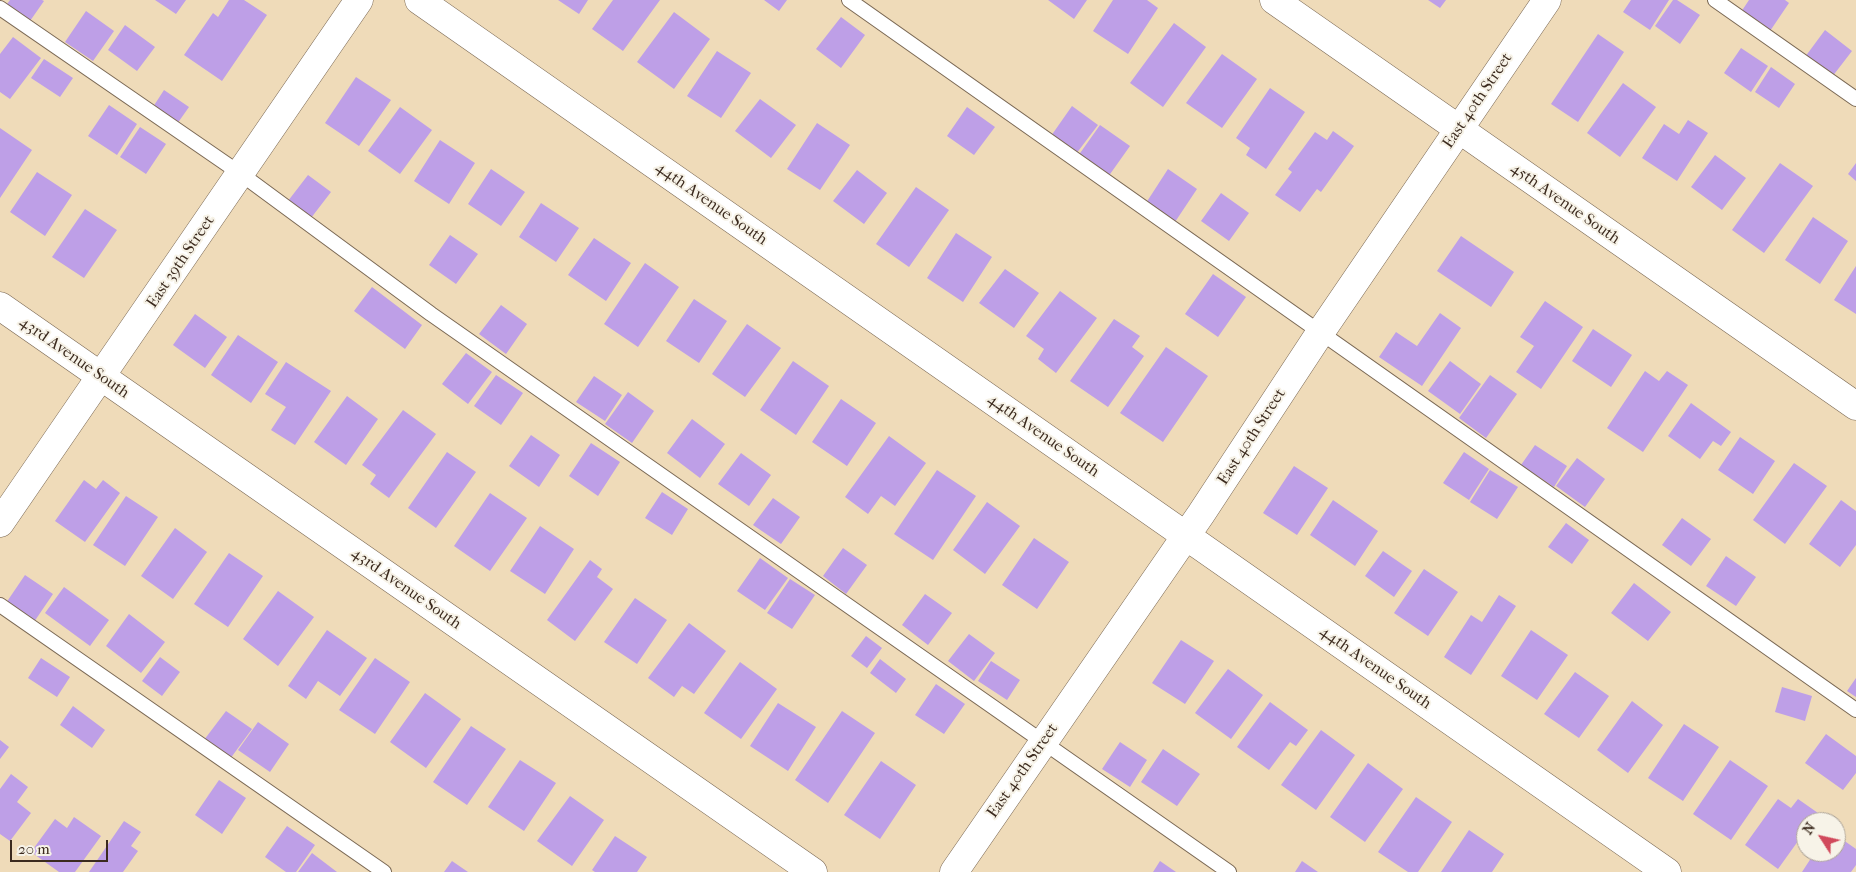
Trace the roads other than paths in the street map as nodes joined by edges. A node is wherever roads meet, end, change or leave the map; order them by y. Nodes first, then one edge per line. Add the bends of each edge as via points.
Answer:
1 (359, 0) edge
2 (419, 0) edge
3 (849, 0) edge
4 (1274, 0) edge
5 (1547, 0) edge
6 (1715, 0) edge
7 (0, 8) edge
8 (1856, 99) edge
9 (1458, 130) junction
10 (241, 174) junction
11 (0, 306) edge
12 (1320, 333) junction
13 (102, 377) junction
14 (1856, 406) edge
15 (0, 523) edge
16 (1185, 535) junction
17 (0, 605) edge
18 (1856, 710) edge
19 (1043, 743) junction
20 (384, 872) edge
21 (813, 872) edge
22 (954, 872) edge
23 (1229, 872) edge
24 (1667, 872) edge

1 - 10 street, East 39th Street
2 - 16 street, 44th Avenue South
3 - 12 lane
4 - 9 street, 45th Avenue South
5 - 9 street, East 40th Street
6 - 8 lane
7 - 10 lane
9 - 12 street, East 40th Street
9 - 14 street, 45th Avenue South
10 - 13 street, East 39th Street
10 - 19 lane via 431,314
11 - 13 street, 43rd Avenue South
12 - 16 street, East 40th Street
12 - 18 lane
13 - 15 street, East 39th Street
13 - 21 street, 43rd Avenue South
16 - 19 street, East 40th Street
16 - 24 street, 44th Avenue South
17 - 20 lane
19 - 22 street, East 40th Street
19 - 23 lane

